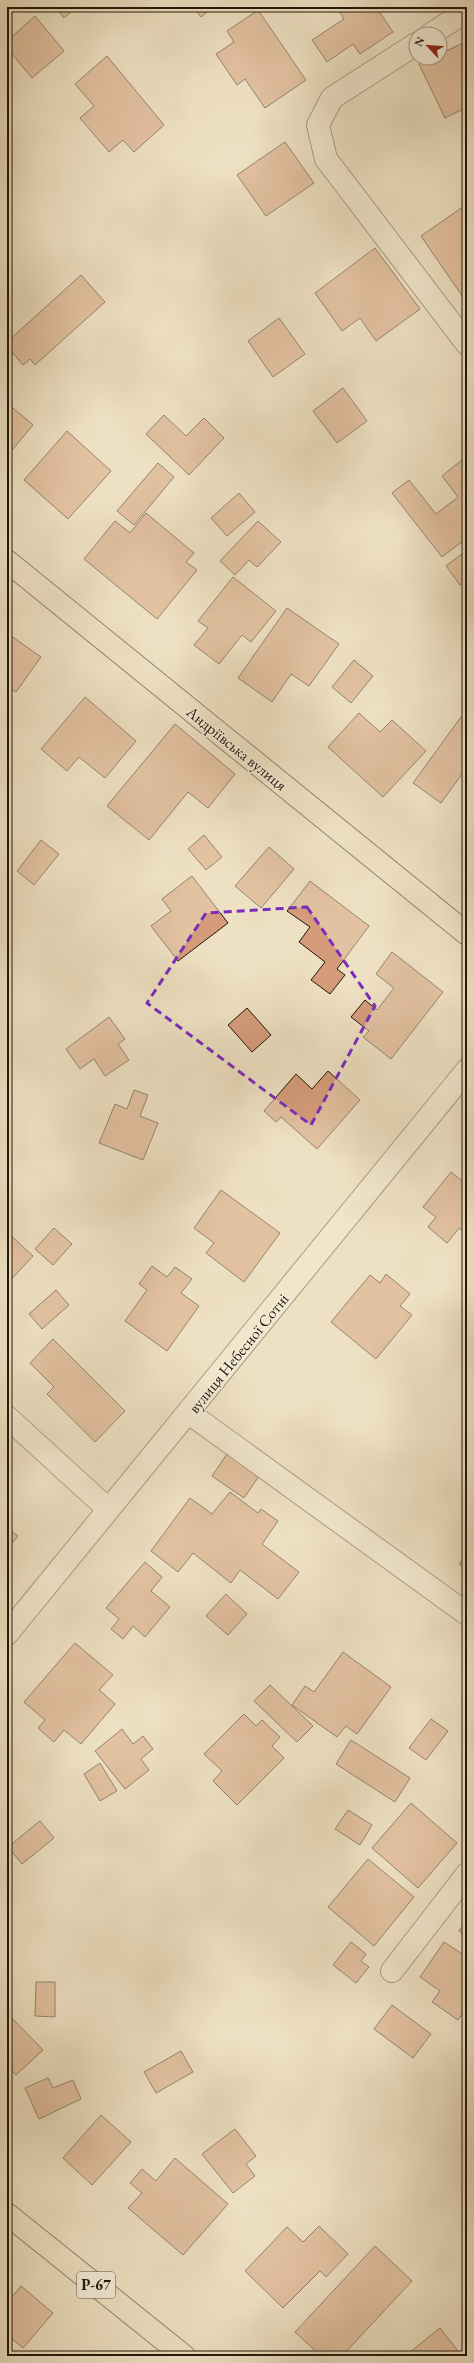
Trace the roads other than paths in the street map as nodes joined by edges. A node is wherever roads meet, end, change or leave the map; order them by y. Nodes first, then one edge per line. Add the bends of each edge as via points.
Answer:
1 (467, 11) edge
2 (444, 26) edge
3 (408, 49) edge
4 (467, 344) edge
5 (7, 561) edge
6 (467, 934) edge
7 (467, 1070) edge
8 (189, 1412) junction
9 (7, 1417) edge
10 (108, 1509) junction
11 (467, 1614) edge
12 (7, 1634) edge
13 (467, 1874) edge
14 (392, 1971) dead end
15 (7, 2214) edge
16 (184, 2356) edge

1 - 2 street
3 - 4 street via 332,98 318,126 326,159
5 - 6 main road, Андріївська вулиця
7 - 8 street, вулиця Небесної Сотні
8 - 10 street, вулиця Небесної Сотні
8 - 11 street
9 - 10 street
10 - 12 street, вулиця Небесної Сотні
13 - 14 street
15 - 16 main road, Р-67

